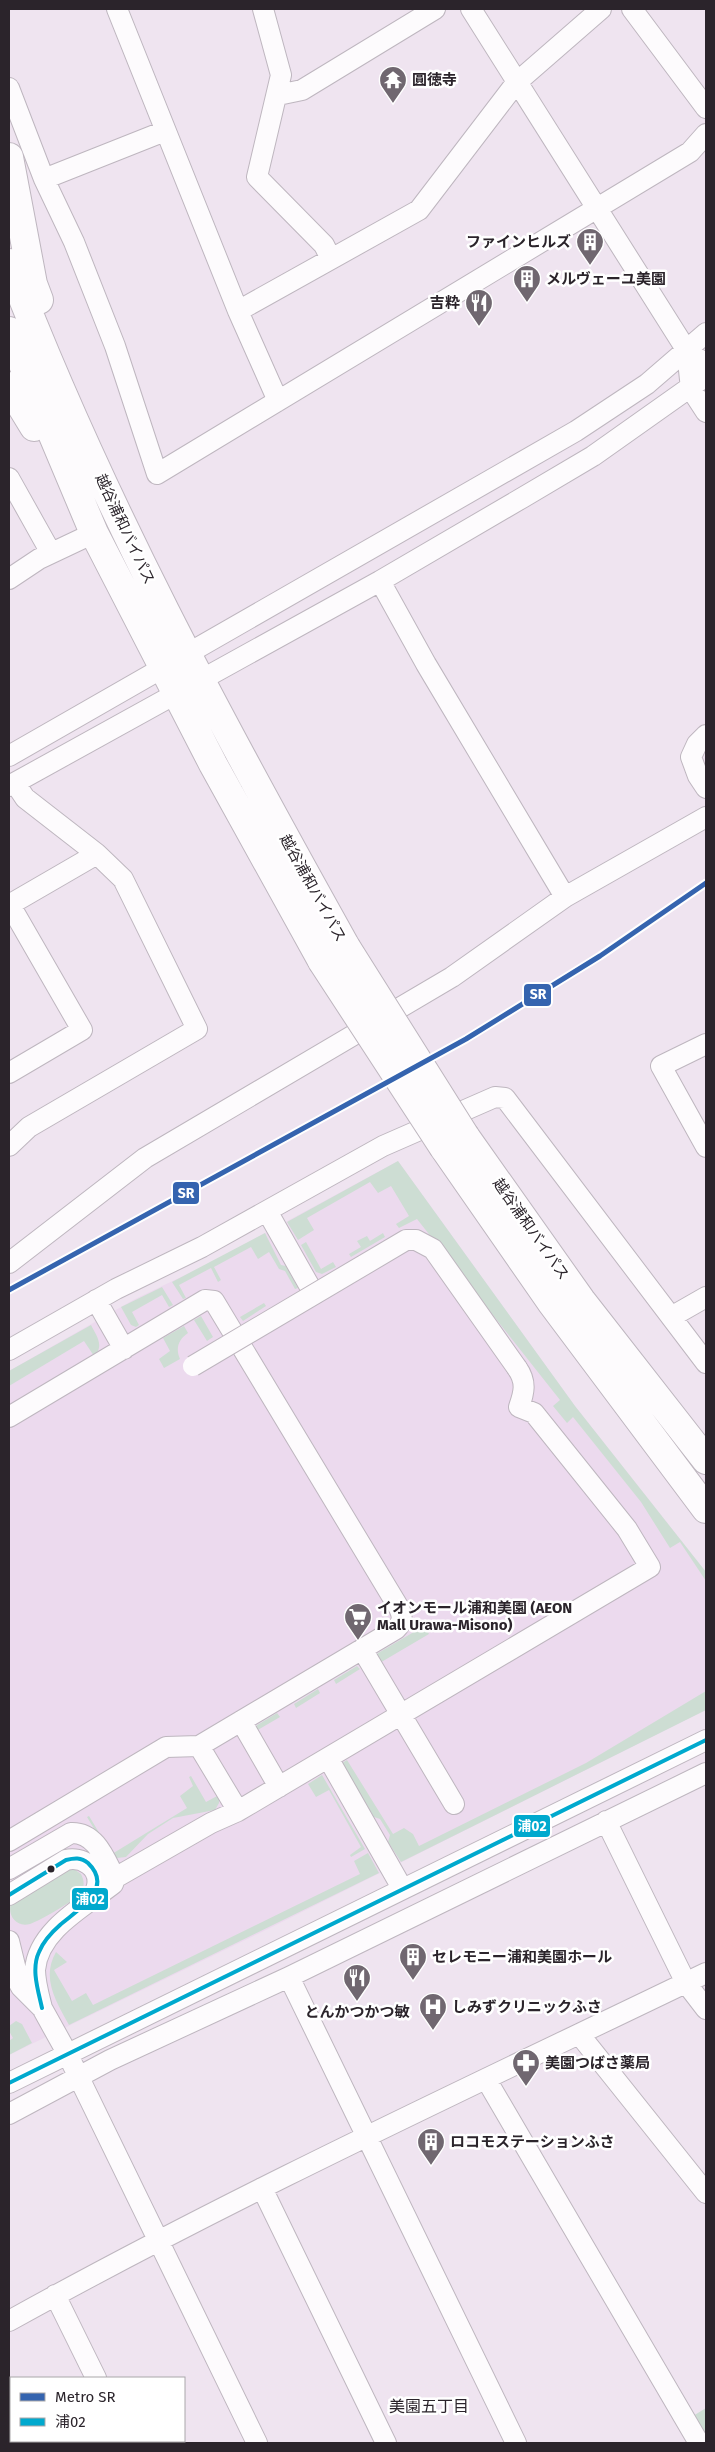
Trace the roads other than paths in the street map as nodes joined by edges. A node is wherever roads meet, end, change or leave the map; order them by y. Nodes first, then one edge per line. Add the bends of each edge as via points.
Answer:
1 (117, 9) edge
2 (263, 9) edge
3 (435, 9) edge
4 (471, 9) edge
5 (601, 9) edge
6 (632, 9) edge
7 (516, 83) junction
8 (9, 88) edge
9 (278, 95) junction
10 (706, 108) edge
11 (165, 131) junction
12 (706, 134) edge
13 (9, 157) edge
14 (44, 179) junction
15 (597, 210) junction
16 (331, 259) junction
17 (9, 263) edge
18 (238, 310) junction
19 (9, 331) edge
20 (706, 333) edge
21 (687, 351) junction
22 (706, 364) edge
23 (699, 382) edge
24 (9, 386) edge
25 (278, 400) junction
26 (706, 412) edge
27 (90, 452) junction
28 (9, 478) edge
29 (80, 500) junction
30 (94, 533) junction
31 (51, 553) junction
32 (9, 579) edge
33 (380, 581) junction
34 (187, 653) junction
35 (162, 667) junction
36 (201, 681) junction
37 (177, 695) junction
38 (706, 735) edge
39 (9, 756) edge
40 (12, 785) edge
41 (706, 788) edge
42 (706, 817) edge
43 (96, 854) junction
44 (565, 897) junction
45 (9, 905) edge
46 (706, 1044) edge
47 (9, 1073) edge
48 (454, 1142) junction
49 (9, 1146) edge
50 (706, 1147) edge
51 (267, 1211) junction
52 (9, 1262) edge
53 (314, 1294) junction
54 (706, 1297) edge
55 (96, 1300) junction
56 (671, 1316) junction
57 (124, 1349) junction
58 (9, 1350) edge
59 (706, 1363) edge
60 (192, 1366) dead end
61 (9, 1417) edge
62 (706, 1460) edge
63 (706, 1509) edge
64 (362, 1649) junction
65 (400, 1715) junction
66 (241, 1721) junction
67 (706, 1740) edge
68 (199, 1746) junction
69 (328, 1758) junction
70 (706, 1773) edge
71 (279, 1787) junction
72 (454, 1804) dead end
73 (238, 1811) junction
74 (606, 1821) junction
75 (9, 1841) edge
76 (9, 1869) edge
77 (116, 1878) junction
78 (402, 1888) junction
79 (9, 1895) edge
80 (84, 1907) junction
81 (9, 1942) edge
82 (9, 1965) edge
83 (706, 1973) edge
84 (289, 1977) junction
85 (686, 1983) junction
86 (15, 1984) edge
87 (42, 2008) junction
88 (706, 2009) edge
89 (579, 2034) junction
90 (67, 2052) junction
91 (79, 2076) junction
92 (486, 2078) junction
93 (9, 2083) edge
94 (9, 2114) edge
95 (365, 2137) junction
96 (262, 2188) junction
97 (706, 2193) edge
98 (158, 2239) junction
99 (55, 2295) junction
100 (9, 2321) edge
101 (96, 2377) edge
102 (257, 2443) edge
103 (386, 2443) edge
104 (516, 2443) edge
105 (699, 2443) edge

1 - 11 street
2 - 9 street via 281,75
3 - 9 street via 302,90
4 - 7 street
5 - 7 street
6 - 10 street
7 - 15 street
7 - 16 street via 419,210
8 - 14 street
9 - 16 street via 256,177 324,245
11 - 14 street
11 - 18 street
12 - 15 street via 690,152
13 - 27 highway via 33,284
14 - 25 street via 74,242 115,346 157,474
15 - 21 street
15 - 25 street
16 - 18 street
17 - 27 highway, 越谷浦和バイパス
18 - 25 street
19 - 29 highway, 越谷浦和バイパス
20 - 21 street
21 - 22 street
21 - 23 street
21 - 34 street via 647,384 576,432
23 - 26 street
23 - 33 street via 593,456
24 - 29 highway
27 - 34 highway, 越谷浦和バイパス
28 - 31 street
29 - 30 highway, 越谷浦和バイパス
30 - 31 street
30 - 35 highway, 越谷浦和バイパス
31 - 32 street
33 - 36 street
33 - 44 street
34 - 35 street
34 - 36 highway, 越谷浦和バイパス
35 - 37 highway, 越谷浦和バイパス
35 - 39 street
36 - 37 street
36 - 48 highway, 越谷浦和バイパス, bridge via 242,761
37 - 40 street
37 - 48 highway, 越谷浦和バイパス, bridge via 322,961
38 - 41 street via 691,757
40 - 43 street
42 - 44 street
43 - 45 street
43 - 49 street via 123,879 197,1029 29,1127
44 - 52 street via 452,977 145,1158
45 - 47 street via 82,1030
46 - 50 street via 660,1066
48 - 62 highway, 越谷浦和バイパス
48 - 63 highway, 越谷浦和バイパス via 551,1302
51 - 53 street
51 - 55 street
51 - 56 street via 383,1146 495,1097 505,1098
53 - 60 street, bridge
53 - 65 street, bridge via 406,1240 416,1240 433,1248 518,1368 525,1385 519,1407 534,1413 627,1529 650,1567
54 - 56 street
55 - 57 street
55 - 58 street
56 - 59 street
57 - 61 street
57 - 64 street via 205,1300 218,1304 402,1615 396,1629
64 - 65 street
64 - 66 street
65 - 69 street
65 - 72 street
66 - 68 street
66 - 71 street
67 - 78 street
68 - 73 street
68 - 75 street via 166,1747
69 - 71 street
69 - 78 street
70 - 74 street
71 - 73 street
73 - 77 street
74 - 84 street
74 - 85 street
76 - 77 street via 71,1833 79,1833 94,1842
77 - 80 street via 114,1884
78 - 90 street
79 - 80 street via 66,1860 75,1858 89,1864 97,1877 97,1886
80 - 87 street via 60,1925 38,1953 35,1972
81 - 86 street
82 - 86 street
83 - 85 street
84 - 91 street
84 - 95 street
85 - 88 street
85 - 89 street
86 - 87 street
87 - 90 street
89 - 92 street
89 - 97 street
90 - 91 street
90 - 93 street
91 - 94 street
91 - 98 street
92 - 95 street
92 - 105 street
95 - 96 street
95 - 104 street
96 - 98 street
96 - 103 street
98 - 99 street
98 - 102 street
99 - 100 street
99 - 101 street

